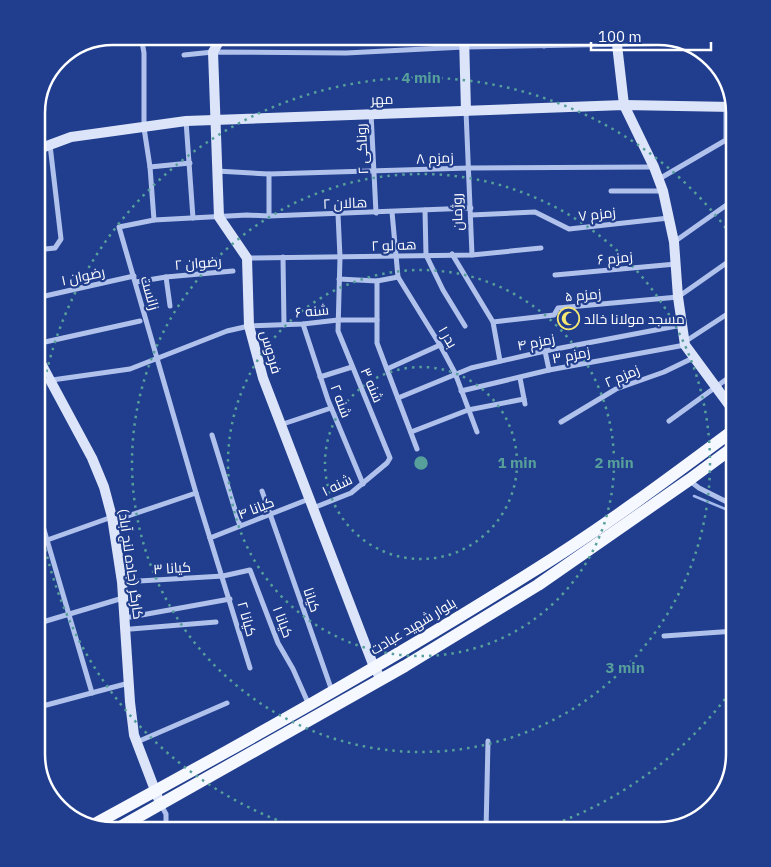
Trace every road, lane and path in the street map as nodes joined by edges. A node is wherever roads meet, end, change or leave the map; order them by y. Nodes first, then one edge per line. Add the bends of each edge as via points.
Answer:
1 (143, 45) edge
2 (217, 45) edge
3 (432, 45) edge
4 (464, 45) edge
5 (524, 45) edge
6 (558, 45) edge
7 (616, 45) edge
8 (544, 46) joint
9 (213, 52) junction
10 (184, 55) dead end
11 (624, 106) junction
12 (725, 107) edge
13 (466, 111) junction
14 (371, 114) junction
15 (214, 120) junction
16 (186, 122) junction
17 (144, 128) junction
18 (726, 140) edge
19 (50, 145) junction
20 (45, 147) edge
21 (190, 163) junction
22 (150, 167) junction
23 (654, 167) junction
24 (469, 168) junction
25 (217, 171) junction
26 (374, 172) junction
27 (269, 174) junction
28 (659, 179) junction
29 (611, 191) dead end
30 (664, 191) junction
31 (726, 205) edge
32 (425, 210) junction
33 (471, 211) junction
34 (392, 212) junction
35 (376, 213) junction
36 (338, 214) junction
37 (269, 216) junction
38 (219, 217) junction
39 (193, 218) junction
40 (669, 218) junction
41 (154, 220) junction
42 (674, 242) junction
43 (541, 248) dead end
44 (45, 249) edge
45 (452, 254) junction
46 (426, 255) junction
47 (472, 255) junction
48 (283, 257) junction
49 (340, 257) junction
50 (395, 257) junction
51 (248, 258) junction
52 (726, 263) edge
53 (677, 264) junction
54 (233, 271) dead end
55 (555, 275) dead end
56 (134, 276) junction
57 (166, 277) junction
58 (398, 277) junction
59 (339, 279) junction
60 (377, 281) junction
61 (136, 282) junction
62 (45, 296) edge
63 (678, 297) junction
64 (170, 306) dead end
65 (726, 315) edge
66 (338, 320) junction
67 (377, 320) junction
68 (140, 321) dead end
69 (493, 322) junction
70 (303, 324) junction
71 (284, 325) junction
72 (682, 325) junction
73 (249, 326) junction
74 (465, 326) dead end
75 (45, 342) edge
76 (686, 343) junction
77 (440, 345) junction
78 (546, 351) junction
79 (695, 357) junction
80 (157, 360) junction
81 (500, 361) junction
82 (352, 368) junction
83 (45, 369) edge
84 (387, 369) junction
85 (549, 370) junction
86 (455, 373) junction
87 (320, 378) junction
88 (520, 378) junction
89 (52, 380) junction
90 (726, 380) edge
91 (716, 387) junction
92 (461, 391) junction
93 (398, 398) junction
94 (726, 401) edge
95 (331, 408) junction
96 (468, 410) junction
97 (669, 421) dead end
98 (561, 422) dead end
99 (280, 425) junction
100 (411, 432) junction
101 (477, 432) dead end
102 (212, 435) dead end
103 (726, 436) edge
104 (417, 449) dead end
105 (726, 453) edge
106 (390, 458) joint
107 (689, 480) junction
108 (363, 484) junction
109 (262, 491) dead end
110 (196, 493) junction
111 (726, 501) edge
112 (311, 504) junction
113 (270, 514) junction
114 (112, 519) junction
115 (240, 526) junction
116 (45, 535) edge
117 (210, 538) junction
118 (46, 539) junction
119 (531, 572) junction
120 (223, 576) junction
121 (122, 582) junction
122 (538, 585) junction
123 (123, 597) junction
124 (230, 599) junction
125 (68, 614) junction
126 (125, 618) junction
127 (45, 621) edge
128 (216, 622) dead end
129 (131, 629) dead end
130 (726, 632) edge
131 (664, 636) dead end
132 (374, 667) junction
133 (250, 668) dead end
134 (381, 679) junction
135 (129, 683) junction
136 (92, 693) junction
137 (335, 698) junction
138 (227, 702) dead end
139 (45, 705) edge
140 (310, 705) junction
141 (488, 741) dead end
142 (137, 742) junction
143 (154, 792) junction
144 (161, 804) junction
145 (101, 821) edge
146 (129, 822) edge
147 (166, 822) edge
148 (486, 822) edge

1 - 17 street
2 - 9 street
3 - 9 street via 346,53
4 - 13 street
5 - 8 street
6 - 8 street
7 - 11 street
9 - 10 street
9 - 15 street
11 - 12 street, مهر
11 - 13 street, مهر
11 - 23 street
13 - 14 street, مهر
13 - 24 street, روژمان
14 - 15 street, مهر
14 - 26 street, روناکی ۲
15 - 16 street, مهر
15 - 25 street
16 - 17 street, مهر
16 - 21 street
17 - 19 street, مهر via 71,137
17 - 22 street
18 - 28 street
19 - 20 street, مهر
19 - 44 street via 61,239 54,248
21 - 22 street
21 - 39 street
22 - 41 street
23 - 24 street, زمزم ۸
23 - 28 street
24 - 26 street, زمزم ۸
24 - 33 street, روژمان
25 - 27 street, زمزم ۸
25 - 38 street
26 - 27 street, زمزم ۸
26 - 35 street, روناکی ۲
27 - 37 street
28 - 30 street
29 - 30 street
30 - 40 street
31 - 42 street
32 - 33 street, هالان ۲
32 - 34 street, هالان ۲
32 - 46 street
33 - 40 street, زمزم ۷ via 535,212 569,229
33 - 47 street, روژمان
34 - 35 street, هالان ۲
34 - 50 street, بدر ۱
35 - 36 street, هالان ۲
36 - 37 street, هالان ۲
36 - 49 street, شنه ۳
37 - 38 street, هالان ۲
38 - 39 street, هالان ۲
38 - 51 street
39 - 41 street, هالان ۲
40 - 42 street
41 - 56 street, زانست via 119,227
42 - 53 street
43 - 47 street, هه لو ۲
45 - 46 street, هه لو ۲
45 - 47 street, هه لو ۲
45 - 69 street
46 - 50 street, هه لو ۲
46 - 74 street via 442,290
48 - 49 street, هه لو ۲
48 - 51 street, هه لو ۲
48 - 71 street
49 - 50 street, هه لو ۲
49 - 59 street, شنه ۳
50 - 58 street, بدر ۱
51 - 73 street, فردوس
52 - 63 street
53 - 55 street, زمزم ۶
53 - 63 street
54 - 57 street, رضوان ۲
56 - 61 street, زانست
56 - 62 street, رضوان ۱
57 - 61 street, رضوان ۲
57 - 64 street
58 - 60 street
58 - 77 street, بدر ۱
59 - 60 street
59 - 66 street, شنه ۳
60 - 67 street
61 - 80 street, زانست
63 - 69 street, زمزم ۵ via 558,308 554,314
63 - 72 street
65 - 76 street
66 - 67 street, شنه ۶
66 - 70 street, شنه ۶
66 - 82 street, شنه ۳ via 338,331
67 - 84 street via 377,343
68 - 75 street
69 - 81 street
70 - 71 street, شنه ۶
70 - 87 street, شنه ۲
71 - 73 street, شنه ۶
72 - 76 street
72 - 78 street, زمزم ۴
73 - 80 street via 227,331
73 - 99 street, فردوس
76 - 79 street
76 - 85 street, زمزم ۳
77 - 84 street
77 - 86 street, بدر ۱
78 - 81 street, زمزم ۴
78 - 85 street
79 - 91 street
79 - 98 street, زمزم ۲ via 616,389
80 - 89 street via 130,369
80 - 110 street, زانست
81 - 86 street, زمزم ۴
82 - 87 street
82 - 106 street, شنه ۳
83 - 89 street, کارگر (جاده لنج آباد)
84 - 93 street
85 - 88 street, زمزم ۳
86 - 92 street, بدر ۱
86 - 93 street, زمزم ۴
87 - 95 street, شنه ۲
88 - 92 street, زمزم ۳
88 - 96 street via 524,402
89 - 114 street, کارگر (جاده لنج آباد) via 92,458
90 - 91 street
91 - 94 street
91 - 97 street
92 - 96 street, بدر ۱
93 - 100 street
95 - 99 street
95 - 108 street, شنه ۲
96 - 100 street
96 - 101 street, بدر ۱
99 - 112 street, فردوس
100 - 104 street
102 - 115 street
103 - 119 main road, بلوار شهید عبادت via 660,485
105 - 107 main road, بلوار شهید عبادت
106 - 108 street, شنه ۱
107 - 111 street
107 - 122 main road, بلوار شهید عبادت
108 - 112 street, شنه ۱ via 351,493
109 - 113 street, کیانا
110 - 114 street
110 - 117 street, زانست
112 - 113 street, کیانا ۴
112 - 132 street, فردوس
113 - 115 street, کیانا ۴
113 - 137 street, کیانا
114 - 118 street
114 - 121 street, کارگر (جاده لنج آباد)
115 - 117 street, کیانا ۴
116 - 118 street
117 - 120 street, زانست
118 - 125 street
119 - 122 main road
119 - 132 main road, بلوار شهید عبادت
120 - 121 street, کیانا ۳
120 - 124 street, کیانا ۲
120 - 140 street, کیانا ۱ via 250,570 278,643
121 - 123 street, کارگر (جاده لنج آباد)
122 - 134 main road, بلوار شهید عبادت
123 - 125 street
123 - 126 street, کارگر (جاده لنج آباد)
124 - 126 street
124 - 133 street, کیانا ۲
125 - 127 street
125 - 136 street
126 - 135 street, کارگر (جاده لنج آباد)
128 - 129 street
130 - 131 street
132 - 134 street, فردوس
132 - 137 main road, بلوار شهید عبادت
134 - 137 main road, بلوار شهید عبادت
135 - 136 street
135 - 142 street, کارگر (جاده لنج آباد)
136 - 139 street
137 - 140 main road, بلوار شهید عبادت
137 - 144 main road, بلوار شهید عبادت
138 - 142 street
140 - 143 main road, بلوار شهید عبادت
141 - 148 street
142 - 143 street, کارگر (جاده لنج آباد)
143 - 144 street, کارگر (جاده لنج آباد)
143 - 145 main road, بلوار شهید عبادت
144 - 146 main road, بلوار شهید عبادت
144 - 147 street

